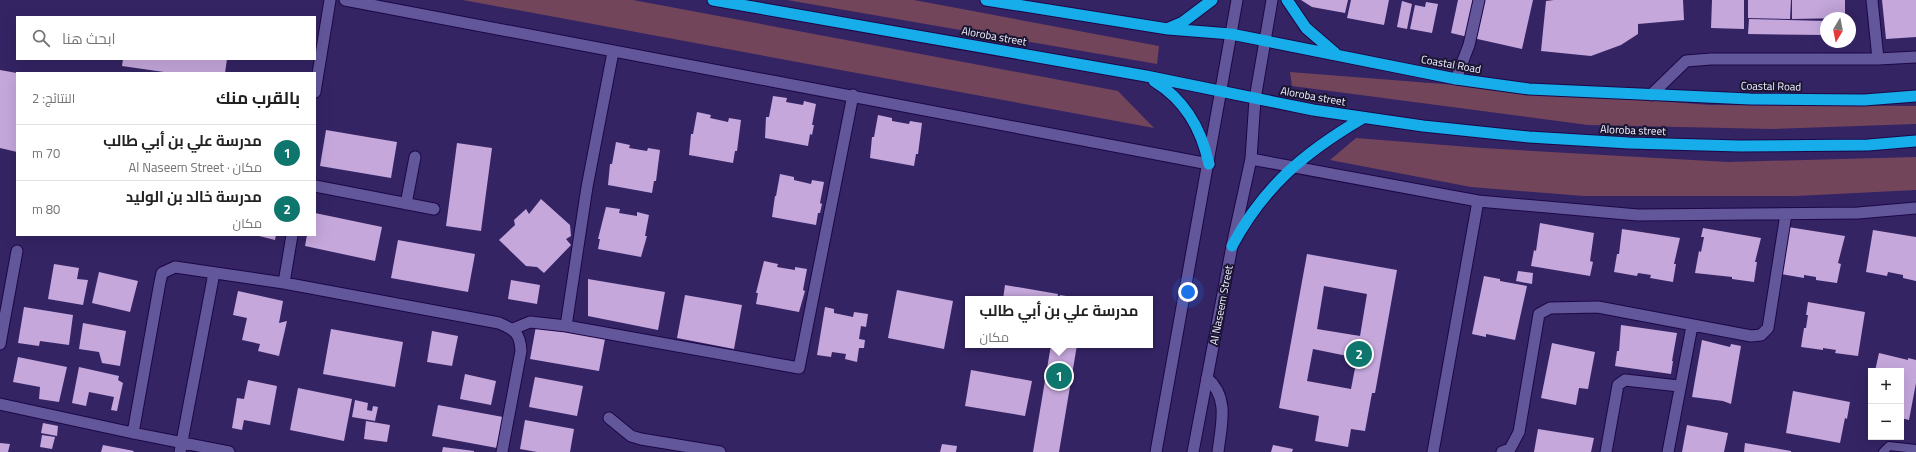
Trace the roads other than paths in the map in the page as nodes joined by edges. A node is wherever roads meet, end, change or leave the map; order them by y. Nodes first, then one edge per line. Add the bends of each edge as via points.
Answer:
1 (330, 0) edge
2 (345, 0) edge
3 (713, 0) edge
4 (986, 0) edge
5 (1212, 0) edge
6 (1237, 0) edge
7 (1272, 0) edge
8 (1287, 0) edge
9 (1479, 0) edge
10 (1872, 0) edge
11 (1168, 29) junction
12 (1231, 34) junction
13 (1265, 42) junction
14 (613, 52) junction
15 (1337, 54) junction
16 (1916, 57) edge
17 (1878, 59) junction
18 (1146, 76) junction
19 (1456, 79) junction
20 (316, 86) edge
21 (1221, 93) junction
22 (853, 95) junction
23 (1651, 95) junction
24 (1916, 96) edge
25 (1255, 99) junction
26 (1363, 118) junction
27 (1916, 141) edge
28 (415, 157) dead end
29 (1251, 159) junction
30 (1209, 164) junction
31 (1293, 166) junction
32 (316, 186) edge
33 (1478, 202) junction
34 (406, 204) junction
35 (1916, 208) edge
36 (434, 209) dead end
37 (1786, 214) junction
38 (292, 236) edge
39 (1232, 246) junction
40 (17, 252) dead end
41 (214, 273) junction
42 (284, 283) junction
43 (566, 326) junction
44 (1692, 326) junction
45 (513, 329) junction
46 (0, 344) edge
47 (1207, 378) junction
48 (1679, 386) junction
49 (0, 404) edge
50 (609, 418) dead end
51 (133, 433) junction
52 (181, 448) edge
53 (1916, 449) edge
54 (229, 452) edge
55 (502, 452) edge
56 (720, 452) edge
57 (1156, 452) edge
58 (1193, 452) edge
59 (1218, 452) edge
60 (1433, 452) edge
61 (1502, 452) edge
62 (1606, 452) edge
63 (1668, 452) edge
64 (1883, 452) edge

1 - 20 street
2 - 14 street
3 - 18 highway, Aloroba street
4 - 11 highway, Coastal Road
5 - 11 highway via 1183,22
6 - 12 street
7 - 13 street, Al Naseem Street
8 - 15 highway via 1306,28
9 - 19 street via 1469,44
10 - 17 street
11 - 12 highway, Coastal Road
12 - 13 highway, Coastal Road
12 - 21 street
13 - 15 highway, Coastal Road
13 - 25 street, Al Naseem Street
14 - 22 street
14 - 43 street via 587,187
15 - 19 highway, Coastal Road
16 - 17 street
17 - 23 street via 1686,61
18 - 21 highway, Aloroba street
18 - 30 highway via 1165,88 1186,109 1204,142
19 - 23 highway, Coastal Road via 1529,89
21 - 25 highway, Aloroba street
21 - 30 street
22 - 30 street
22 - 43 street via 799,368
23 - 24 highway, Coastal Road via 1864,100
25 - 26 highway, Aloroba street
25 - 29 street, Al Naseem Street
26 - 27 highway, Aloroba street via 1528,137 1629,143 1740,146 1868,145
26 - 31 highway
28 - 34 street
29 - 31 street
29 - 39 street, Al Naseem Street
30 - 57 street
31 - 33 street
31 - 39 highway via 1263,197
32 - 34 street
33 - 37 street via 1638,215
33 - 60 street
34 - 36 street
35 - 37 street via 1858,213
37 - 44 street via 1768,328 1761,335 1751,336
38 - 42 street
39 - 47 street, Al Naseem Street
40 - 46 street
41 - 42 street
41 - 51 street via 175,267 162,273
41 - 52 street
42 - 45 street via 499,323
43 - 45 street via 530,322
44 - 48 street
44 - 61 street via 1598,307 1550,308 1540,314 1519,432 1510,448
45 - 55 street via 520,339 521,351
47 - 58 street, Al Naseem Street
47 - 59 street via 1218,390 1222,402
48 - 62 street via 1625,380 1618,385
48 - 63 street
49 - 51 street
50 - 56 street via 631,436
51 - 52 street
52 - 54 street
53 - 64 lane via 1889,446

